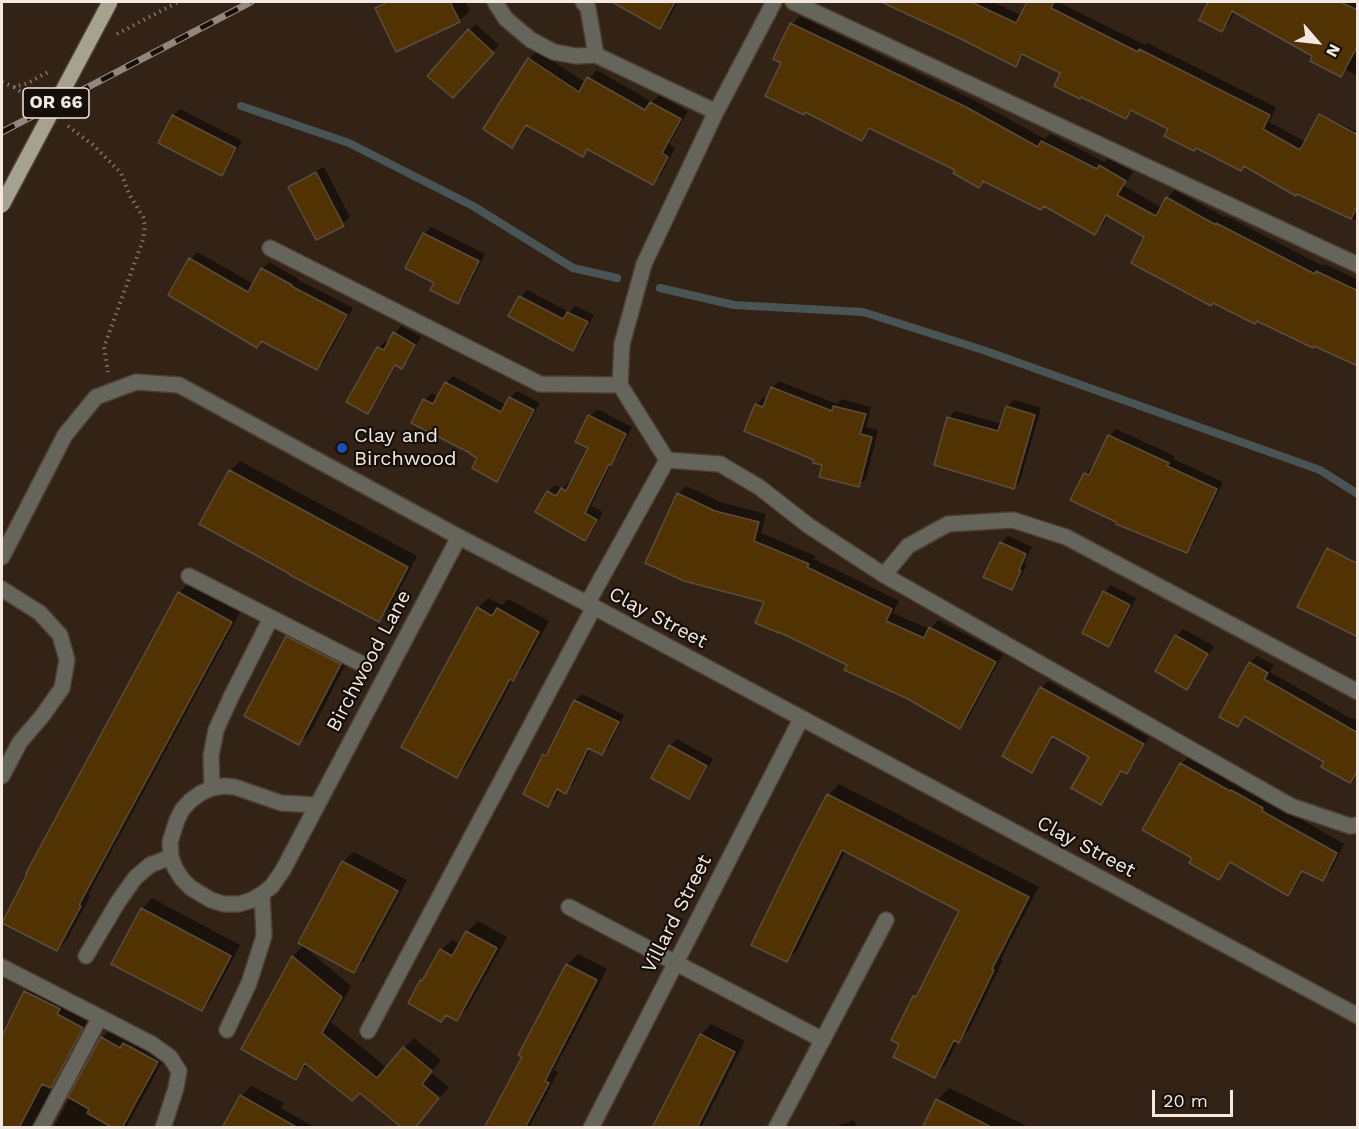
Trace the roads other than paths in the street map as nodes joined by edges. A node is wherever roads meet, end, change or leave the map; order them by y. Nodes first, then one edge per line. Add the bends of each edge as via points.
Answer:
1 (110, 2) edge
2 (495, 2) edge
3 (583, 2) edge
4 (774, 2) edge
5 (793, 2) edge
6 (596, 55) junction
7 (716, 112) junction
8 (2, 205) edge
9 (270, 248) dead end
10 (1358, 265) edge
11 (620, 385) junction
12 (667, 460) junction
13 (459, 537) junction
14 (2, 556) edge
15 (884, 575) junction
16 (189, 576) dead end
17 (2, 589) edge
18 (590, 606) junction
19 (271, 618) junction
20 (362, 663) dead end
21 (1358, 692) edge
22 (801, 719) junction
23 (2, 776) edge
24 (212, 788) junction
25 (317, 805) junction
26 (1358, 825) edge
27 (171, 857) junction
28 (262, 894) junction
29 (569, 907) dead end
30 (886, 920) dead end
31 (86, 956) dead end
32 (675, 963) junction
33 (2, 967) edge
34 (1358, 1016) edge
35 (100, 1017) junction
36 (227, 1030) dead end
37 (368, 1031) dead end
38 (823, 1040) junction
39 (41, 1128) edge
40 (163, 1128) edge
41 (591, 1128) edge
42 (776, 1128) edge

1 - 8 main road, OR 66, bridge
2 - 6 street via 506,20 531,40 554,52
3 - 6 street via 588,8
4 - 7 street
5 - 10 street
6 - 7 street
7 - 11 street via 644,264 622,344
9 - 11 street via 540,384
11 - 12 street
12 - 15 street via 720,464
12 - 18 street
13 - 14 street, Clay Street via 178,385 136,382 96,397 65,435
13 - 18 street, Clay Street
13 - 25 street, Birchwood Lane
15 - 21 street via 908,546 948,524 1013,520 1066,537
15 - 26 street via 1291,806 1350,826
16 - 19 street
17 - 23 street via 40,613 60,634 67,660 62,688 20,742
18 - 22 street, Clay Street
18 - 37 street
19 - 20 street
19 - 24 street via 216,730 211,756
22 - 32 street, Villard Street
22 - 34 street, Clay Street
24 - 25 street via 235,787 281,803
24 - 27 street via 182,810 170,842
25 - 28 street, Birchwood Lane via 283,870
27 - 28 street, Birchwood Lane via 182,879 210,900 239,904
27 - 31 street via 150,865 135,878
28 - 36 street via 264,936 249,983
29 - 32 street
30 - 38 street
32 - 38 street
32 - 41 street, Villard Street
33 - 35 street
35 - 39 street
35 - 40 street via 152,1044 171,1057 179,1071
38 - 42 street

